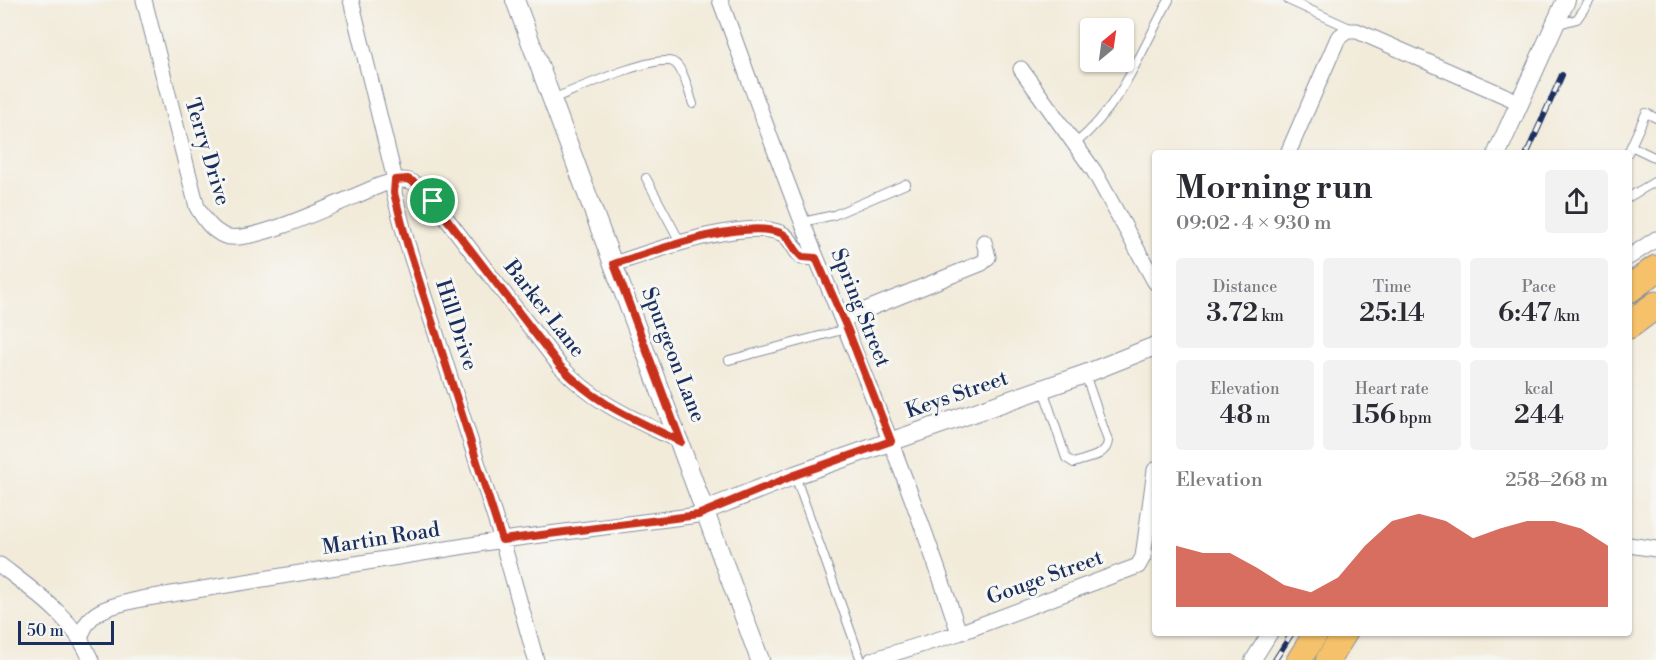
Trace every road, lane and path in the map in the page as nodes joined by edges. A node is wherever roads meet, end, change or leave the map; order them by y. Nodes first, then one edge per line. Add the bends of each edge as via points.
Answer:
1 (144, 0) edge
2 (351, 0) edge
3 (515, 0) edge
4 (720, 0) edge
5 (1169, 0) edge
6 (1288, 0) edge
7 (1566, 0) edge
8 (1590, 0) edge
9 (1554, 25) junction
10 (1353, 30) junction
11 (1021, 69) dead end
12 (552, 99) junction
13 (1520, 102) junction
14 (693, 104) dead end
15 (1656, 118) edge
16 (1076, 144) junction
17 (1629, 149) edge
18 (1289, 150) edge
19 (1498, 150) edge
20 (1656, 158) edge
21 (646, 178) dead end
22 (395, 180) junction
23 (1656, 181) edge
24 (906, 184) dead end
25 (1632, 195) edge
26 (803, 222) junction
27 (1656, 239) edge
28 (984, 242) dead end
29 (677, 243) junction
30 (1632, 255) edge
31 (816, 258) junction
32 (614, 264) junction
33 (1656, 269) edge
34 (1152, 277) edge
35 (1632, 287) edge
36 (1656, 305) edge
37 (1632, 323) edge
38 (845, 324) junction
39 (1152, 347) edge
40 (729, 360) dead end
41 (1085, 374) junction
42 (1043, 389) junction
43 (891, 441) junction
44 (681, 442) junction
45 (795, 475) junction
46 (1152, 492) edge
47 (706, 510) junction
48 (502, 540) junction
49 (1632, 545) edge
50 (1656, 549) edge
51 (0, 565) edge
52 (959, 633) junction
53 (1268, 636) edge
54 (1314, 636) edge
55 (1343, 636) edge
56 (80, 639) junction
57 (91, 660) edge
58 (536, 660) edge
59 (760, 660) edge
60 (861, 660) edge
61 (872, 660) edge
62 (1253, 660) edge
63 (1299, 660) edge
64 (1328, 660) edge

1 - 22 street, Terry Drive via 197,207 212,229 233,238 250,238
2 - 22 street, Hill Drive
3 - 12 street, Spurgeon Lane
4 - 26 street, Spring Street
5 - 16 lane via 1126,86 1093,130
6 - 10 lane
7 - 9 street
8 - 9 lane via 1578,19
9 - 13 street
10 - 13 street
10 - 18 street via 1338,38
11 - 16 street
12 - 14 lane via 638,66 669,62 678,67
12 - 32 street, Spurgeon Lane
13 - 19 street
15 - 17 lane via 1646,113
16 - 34 street
17 - 20 lane
21 - 29 lane
22 - 44 street, Barker Lane via 408,179 433,201 580,388 604,405
22 - 48 street, Hill Drive via 394,193 407,243
23 - 25 lane
24 - 26 lane via 834,215
26 - 31 street, Spring Street
27 - 30 street
28 - 38 street via 988,257 982,263
29 - 31 street via 751,228 782,234 802,257
29 - 32 street
31 - 38 street, Spring Street
32 - 44 street, Spurgeon Lane
33 - 35 highway
36 - 37 highway
38 - 40 lane
38 - 43 street, Spring Street
39 - 41 street, Keys Street
41 - 42 street, Keys Street
41 - 42 lane via 1108,447 1074,463 1066,458
42 - 43 street, Keys Street
43 - 45 street, Keys Street
43 - 52 street, Spring Street via 929,538
44 - 47 street, Spurgeon Lane
45 - 47 street, Keys Street
45 - 60 lane
46 - 52 street, Gouge Street via 1143,557 1138,566
47 - 48 street, Martin Road via 698,515
47 - 59 street, Spurgeon Lane
48 - 56 street, Martin Road via 141,599 103,608 94,614
48 - 58 street, Hill Drive
49 - 50 street
51 - 56 street via 54,607
52 - 61 street, Gouge Street
53 - 62 street
54 - 63 highway
55 - 64 highway
56 - 57 street

